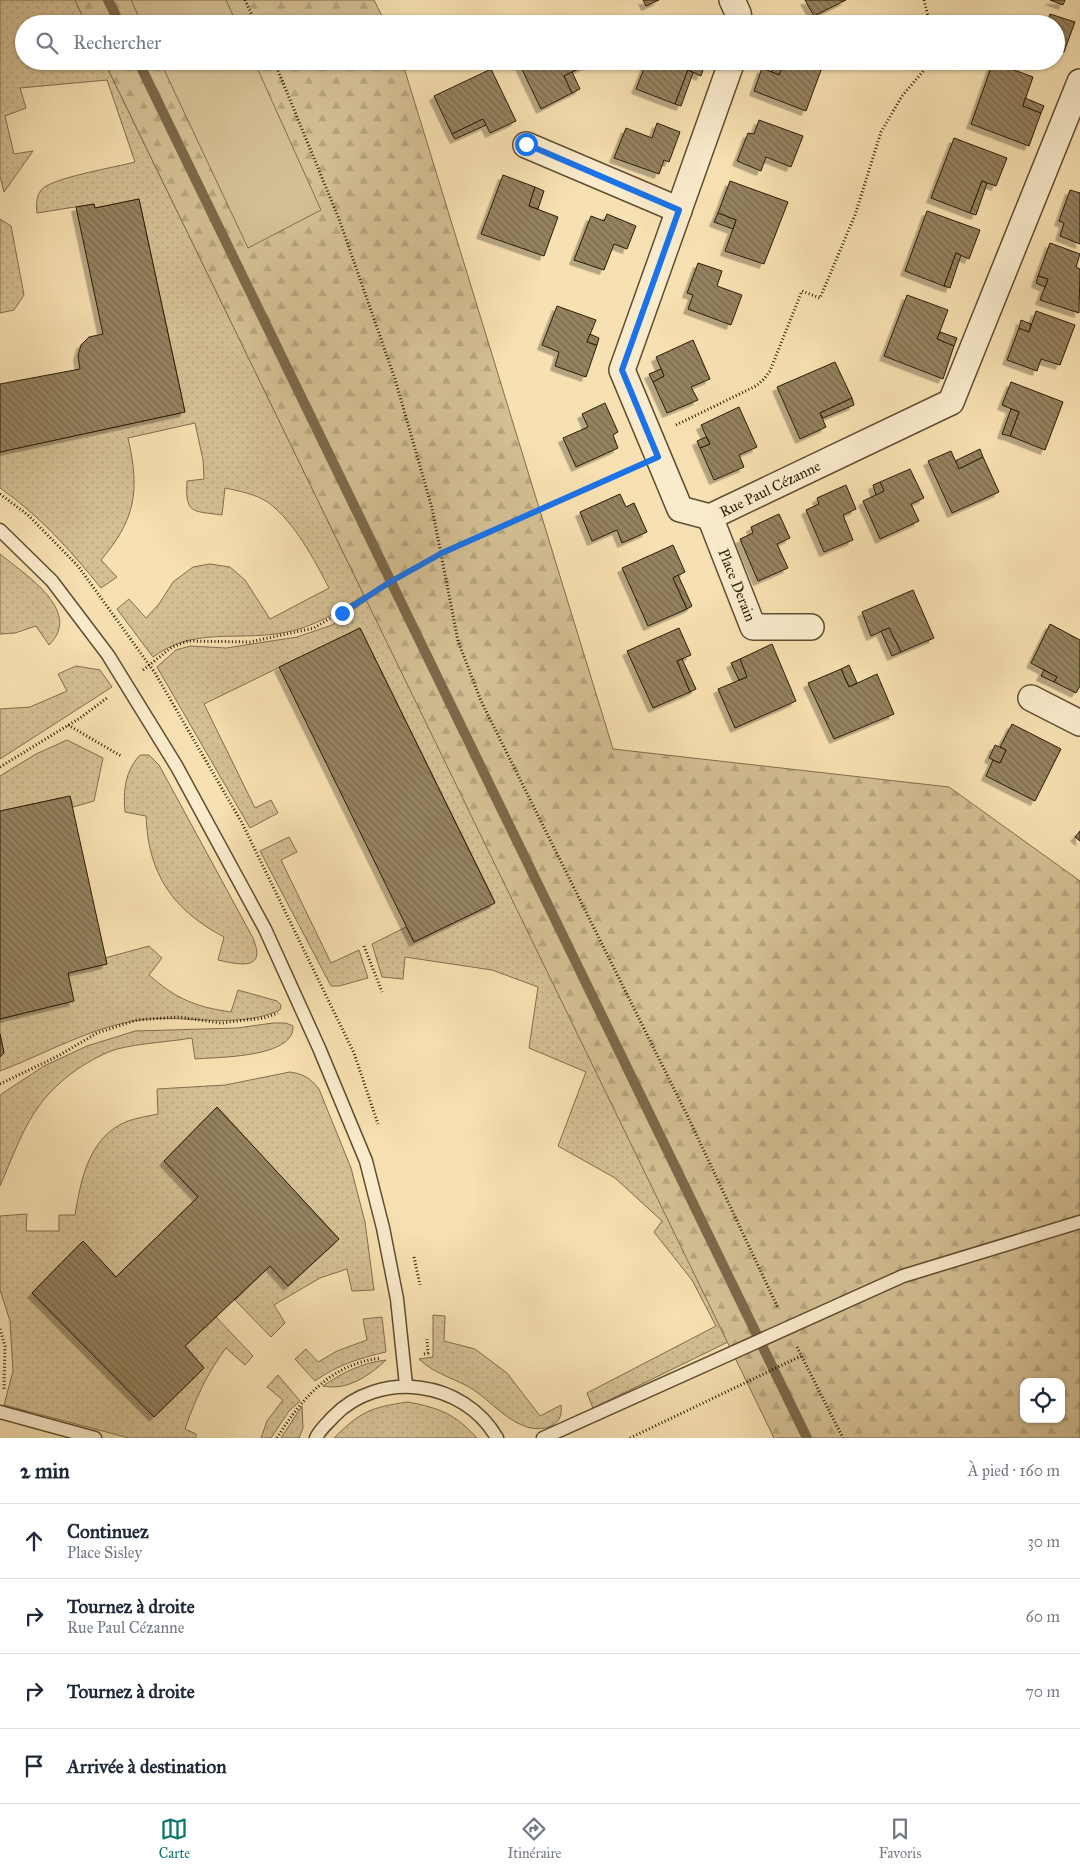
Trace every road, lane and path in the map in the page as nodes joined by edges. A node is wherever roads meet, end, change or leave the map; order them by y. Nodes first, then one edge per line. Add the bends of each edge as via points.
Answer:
1 (245, 0) edge
2 (732, 0) edge
3 (924, 0) edge
4 (252, 15) edge
5 (738, 15) edge
6 (928, 15) edge
7 (278, 70) edge
8 (729, 70) edge
9 (924, 70) edge
10 (1080, 82) edge
11 (526, 144) dead end
12 (679, 210) junction
13 (654, 447) junction
14 (710, 517) junction
15 (0, 530) edge
16 (442, 553) junction
17 (812, 627) dead end
18 (125, 684) junction
19 (1031, 698) dead end
20 (1080, 722) edge
21 (68, 725) junction
22 (120, 756) dead end
23 (0, 767) edge
24 (364, 946) dead end
25 (382, 992) dead end
26 (300, 1006) junction
27 (0, 1084) edge
28 (1080, 1222) edge
29 (0, 1329) edge
30 (787, 1329) junction
31 (801, 1356) junction
32 (406, 1385) junction
33 (4, 1393) dead end
34 (0, 1412) edge
35 (96, 1438) edge
36 (316, 1438) edge
37 (497, 1438) edge
38 (543, 1438) edge
39 (630, 1438) edge
40 (843, 1438) edge

1 - 4 path
2 - 5 street
3 - 6 path
7 - 16 path via 339,219 396,379
8 - 12 street, Rue Paul Cézanne
9 - 13 path via 902,96 881,132 855,215 820,298 802,291 770,371 756,386
10 - 14 street, Rue Paul Cézanne via 951,402
11 - 12 street
12 - 13 street, Rue Paul Cézanne via 622,370
13 - 14 street, Rue Paul Cézanne via 680,508
13 - 16 path
14 - 17 street, Place Derain via 753,627
15 - 18 lane via 52,581 86,624
16 - 18 path via 314,628 250,642 188,641 172,647
16 - 30 path via 458,641 481,701 687,1115
18 - 21 path
18 - 26 lane via 177,767 245,890
19 - 20 street
21 - 22 path
21 - 23 path
24 - 25 path
26 - 27 path via 264,1018 221,1023 179,1017 137,1020 97,1033
26 - 32 lane via 366,1161 396,1298
28 - 30 lane via 903,1276
29 - 33 path via 4,1346
30 - 31 path
30 - 38 lane
31 - 39 path
31 - 40 path
32 - 36 lane via 373,1391 343,1407
32 - 37 lane via 438,1390 467,1404 491,1426
34 - 35 lane

